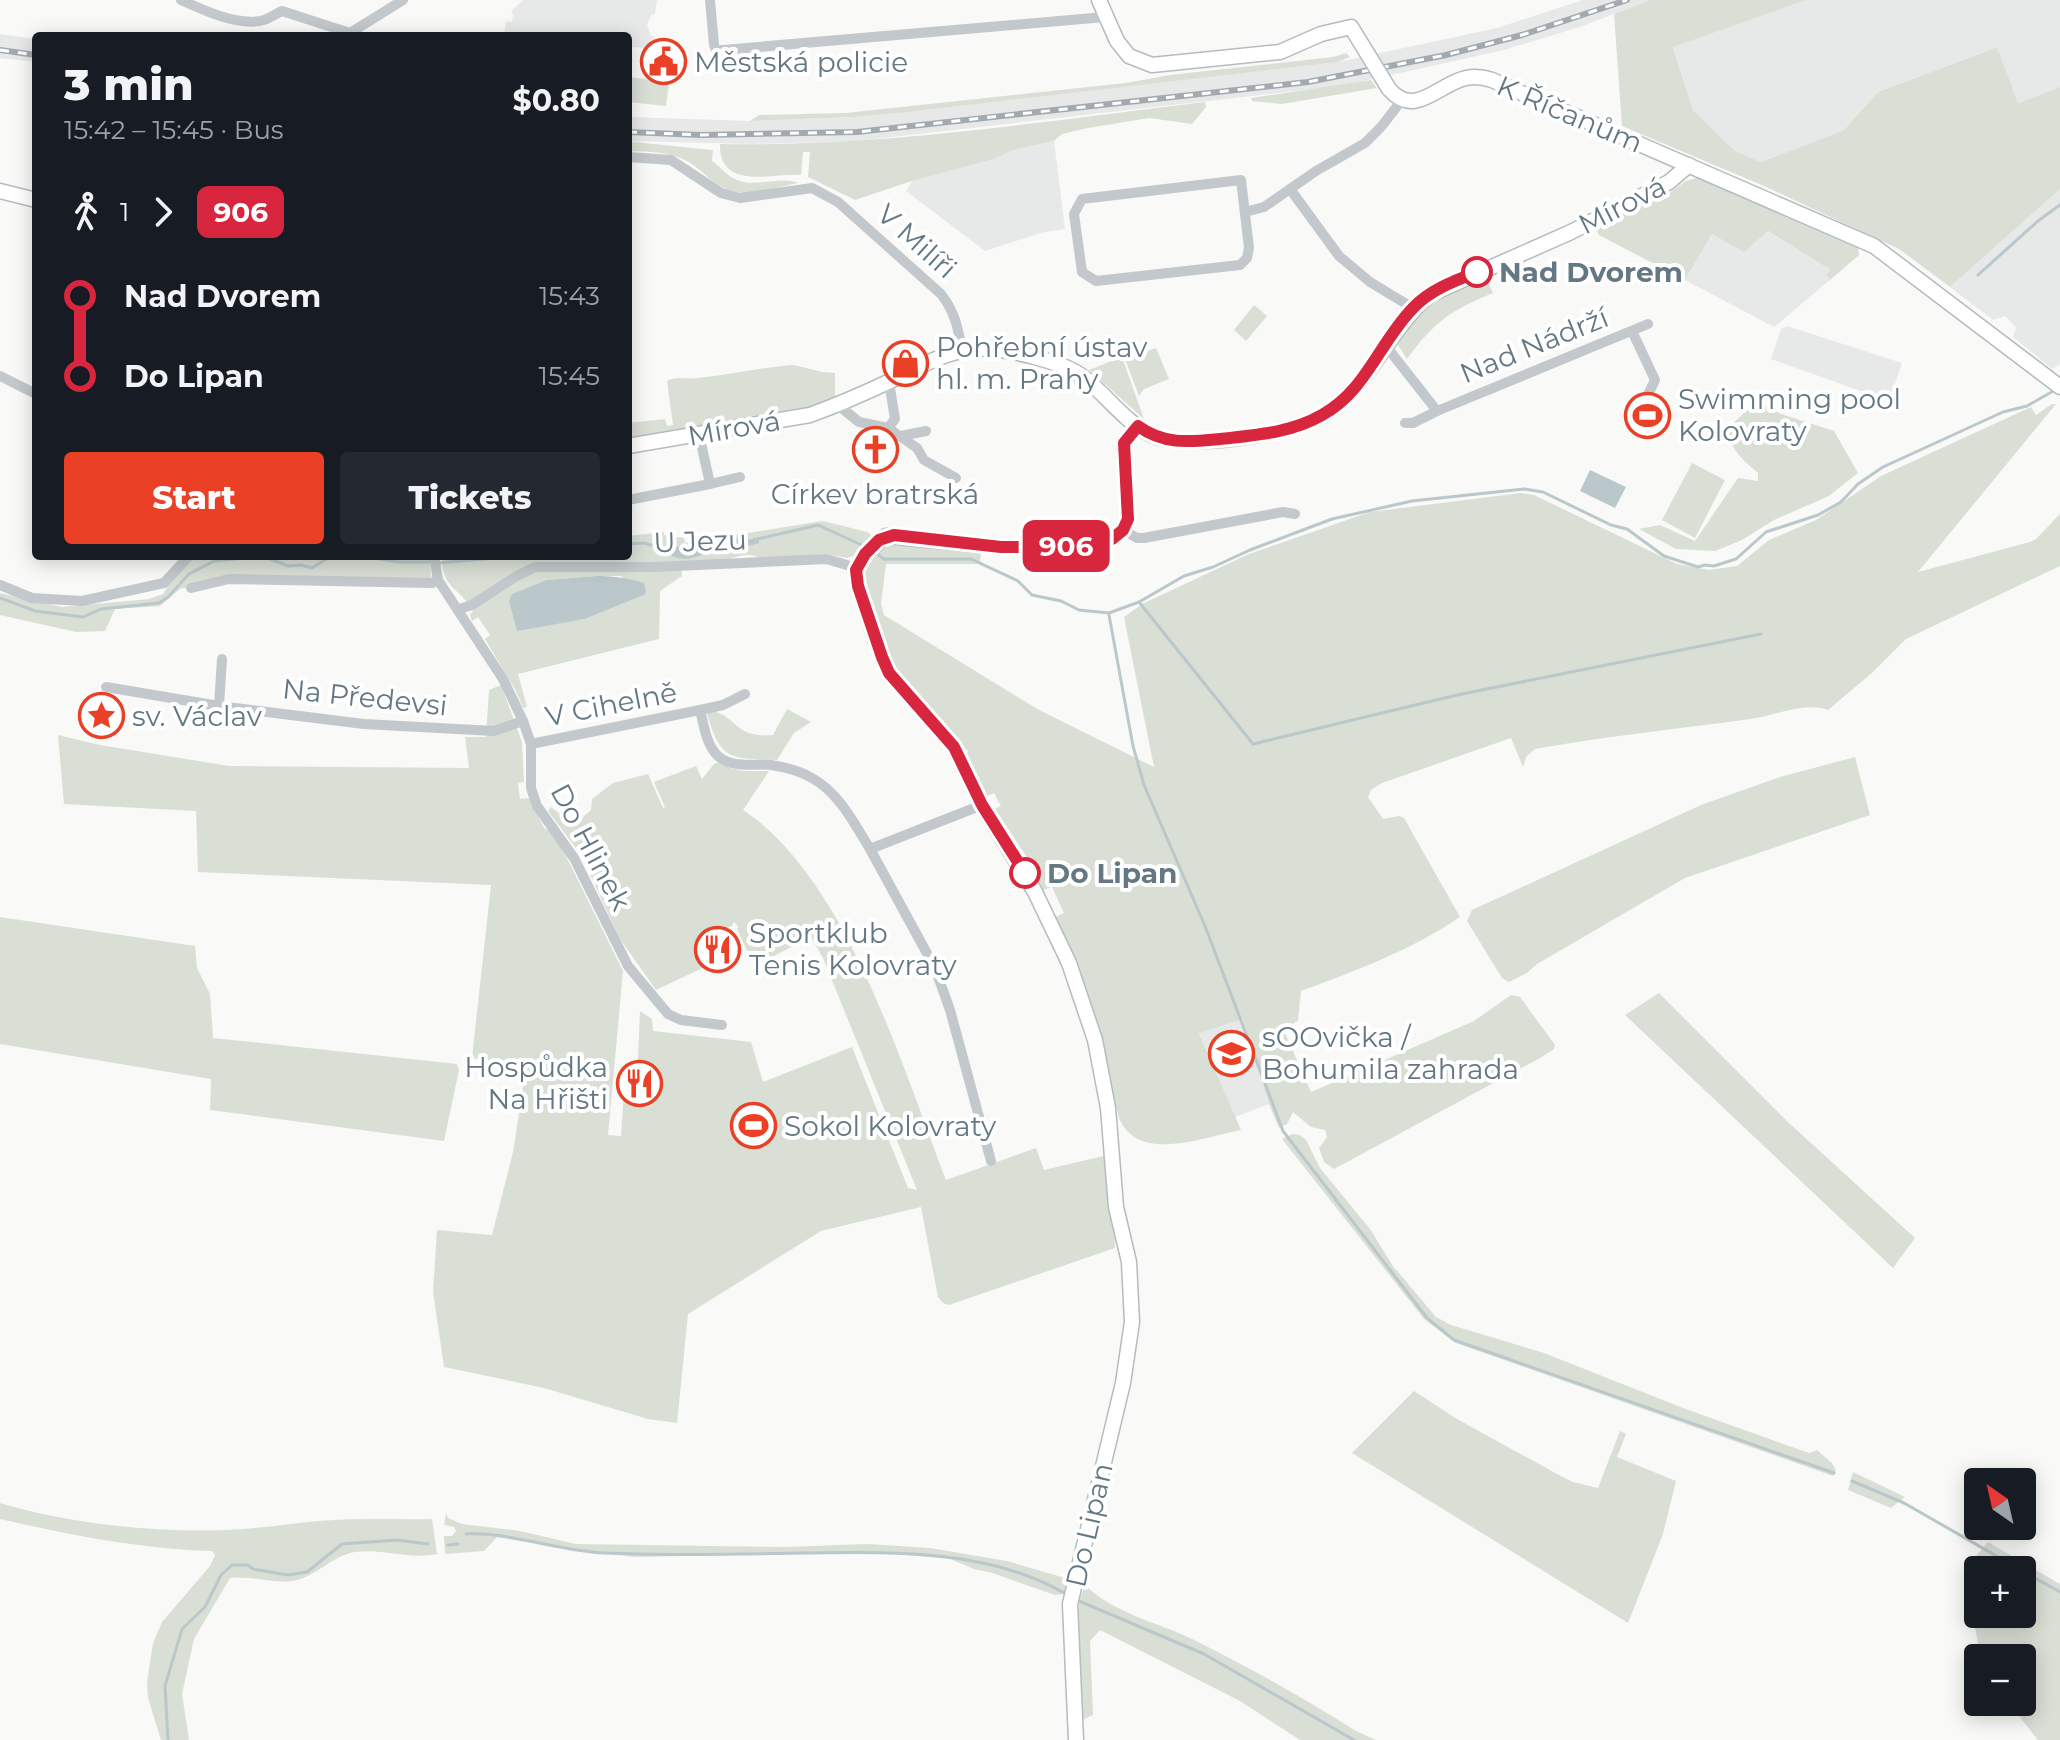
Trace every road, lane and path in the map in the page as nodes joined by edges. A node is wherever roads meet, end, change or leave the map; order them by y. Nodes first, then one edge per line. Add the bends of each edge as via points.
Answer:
1 (181, 0) edge
2 (403, 0) edge
3 (710, 0) edge
4 (1099, 0) edge
5 (281, 6) edge
6 (1105, 17) junction
7 (347, 32) edge
8 (352, 32) edge
9 (1402, 100) junction
10 (632, 157) edge
11 (1689, 165) junction
12 (1290, 189) junction
13 (0, 191) edge
14 (32, 199) edge
15 (1245, 212) junction
16 (1413, 308) junction
17 (1648, 324) dead end
18 (1632, 331) junction
19 (1386, 346) junction
20 (962, 350) junction
21 (0, 376) edge
22 (889, 382) junction
23 (2054, 382) edge
24 (32, 392) edge
25 (1644, 403) dead end
26 (838, 405) junction
27 (1437, 411) junction
28 (1405, 423) dead end
29 (1138, 426) junction
30 (888, 428) junction
31 (926, 431) dead end
32 (699, 434) junction
33 (901, 436) junction
34 (632, 445) edge
35 (740, 477) dead end
36 (956, 478) dead end
37 (710, 484) junction
38 (632, 499) edge
39 (1295, 514) dead end
40 (1123, 530) junction
41 (184, 560) edge
42 (435, 560) edge
43 (856, 570) junction
44 (437, 576) junction
45 (0, 585) edge
46 (191, 588) dead end
47 (459, 609) junction
48 (222, 659) dead end
49 (106, 687) dead end
50 (745, 694) dead end
51 (219, 706) junction
52 (700, 710) junction
53 (523, 721) junction
54 (531, 744) junction
55 (982, 805) junction
56 (870, 849) junction
57 (722, 1025) dead end
58 (991, 1161) dead end
59 (1076, 1740) edge

1 - 5 street via 251,21 263,20
2 - 8 street
3 - 6 street via 716,50
4 - 6 street
5 - 7 street
6 - 9 street, bridge via 1129,56 1152,65 1280,52 1351,27 1389,89
9 - 11 street, K Říčanům via 1418,100 1458,80 1482,77
9 - 12 street via 1365,143
10 - 20 street, V Milíři via 671,160 721,193 740,198 812,188 838,202 941,294 956,320
11 - 16 street, Mírová via 1669,182 1571,232 1446,285
11 - 23 street, K Říčanům via 1874,246
12 - 15 street via 1264,207
12 - 16 street via 1339,256
13 - 14 street
15 - 15 street via 1249,253 1234,267 1096,281 1080,267 1074,214 1077,203 1088,196 1241,180
16 - 19 street, Mírová
17 - 18 street, Nad Nádrží
18 - 25 street via 1655,380
18 - 27 street, Nad Nádrží
19 - 27 street, Nad Nádrží
19 - 29 street, Mírová via 1351,393 1300,425 1174,442
20 - 22 street, Mírová
20 - 29 street, Mírová via 1003,350 1076,372
21 - 24 street
22 - 26 street, Mírová
22 - 30 street via 895,419
26 - 30 street via 859,422
26 - 32 street, Mírová
27 - 28 street, Nad Nádrží
29 - 40 street via 1124,443 1129,515
30 - 33 street
31 - 33 street
32 - 34 street, Mírová
32 - 37 street
33 - 36 street via 924,460
35 - 37 street
37 - 38 street
39 - 40 street via 1144,538
40 - 43 street via 1106,541 1053,547 894,535 879,540
41 - 45 street via 164,583 82,601 32,598
42 - 44 street, Do Hlinek
43 - 47 street, U Jezu via 826,559 535,567
43 - 55 street, Do Lipan via 889,673 954,747
44 - 46 street via 432,583 229,579
44 - 47 street, Do Hlinek
47 - 53 street, Do Hlinek
48 - 51 street
49 - 51 street, Na Předevsi
50 - 52 street, V Cihelně
51 - 53 street, Na Předevsi via 468,731 494,731
52 - 54 street, V Cihelně
52 - 56 street, V Cihelně via 718,756 814,778 841,804
53 - 54 street, Do Hlinek
54 - 57 street, Do Hlinek via 531,788 537,806 574,858 628,966 668,1014
55 - 56 street
55 - 59 street, Do Lipan via 1019,862 1062,949 1095,1040 1108,1108 1116,1207 1129,1262 1132,1322 1123,1383 1070,1604
56 - 58 street via 935,968

